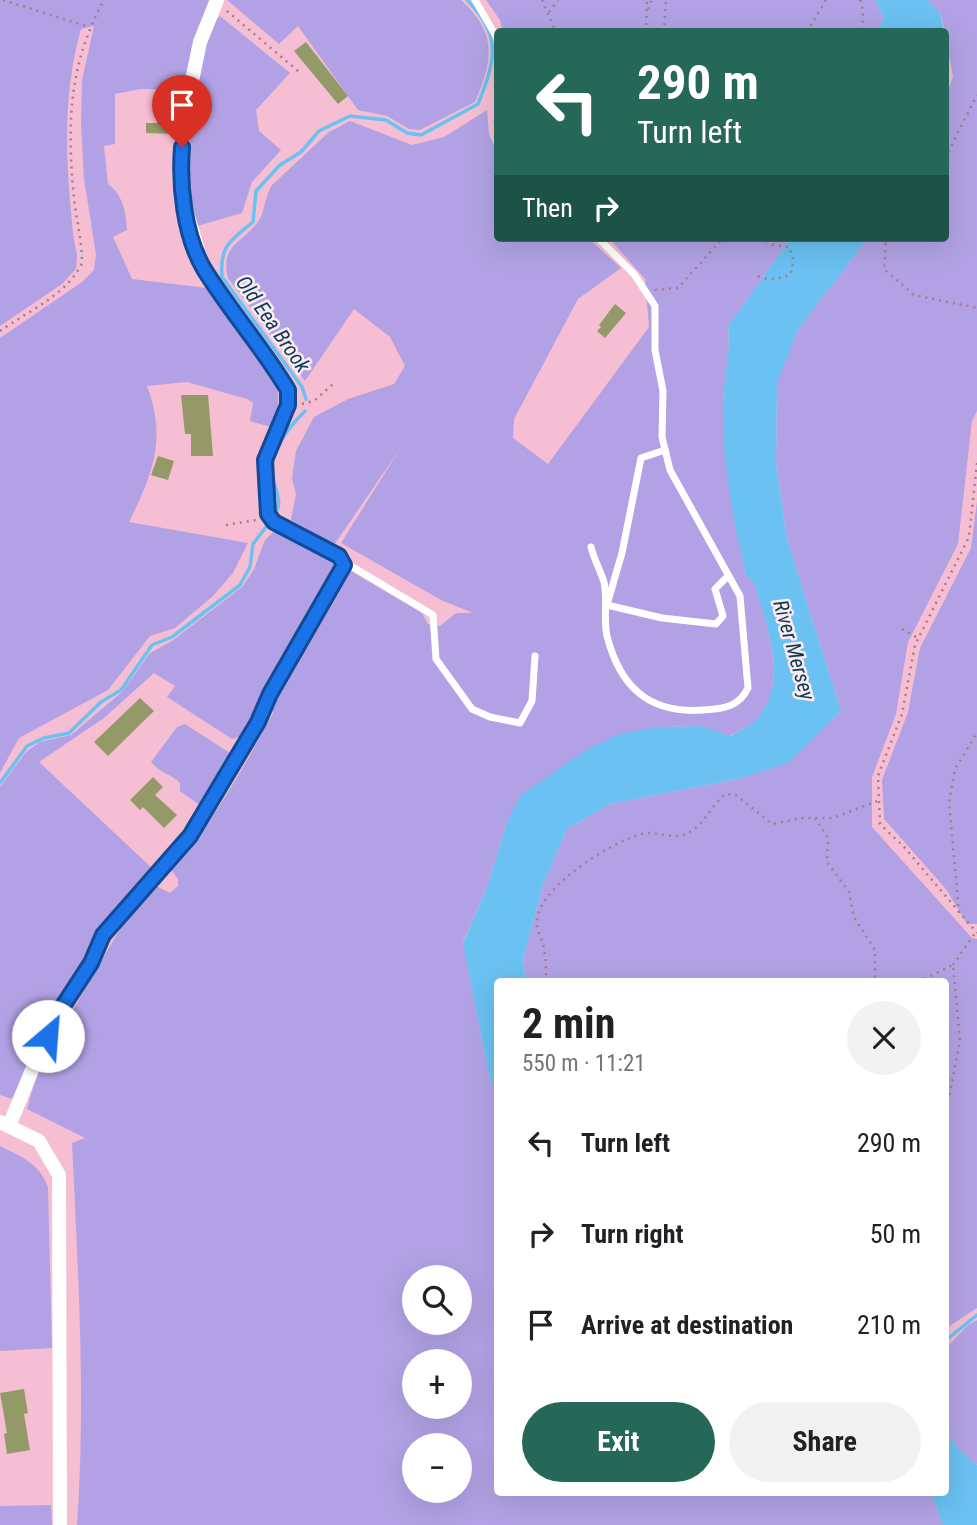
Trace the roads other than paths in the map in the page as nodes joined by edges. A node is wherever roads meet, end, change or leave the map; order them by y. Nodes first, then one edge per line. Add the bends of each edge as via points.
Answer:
1 (475, 0) edge
2 (217, 1) edge
3 (494, 33) edge
4 (602, 242) edge
5 (665, 450) junction
6 (591, 547) dead end
7 (344, 565) junction
8 (728, 576) junction
9 (607, 605) junction
10 (535, 656) dead end
11 (5, 1124) edge
12 (60, 1525) edge

1 - 3 lane
2 - 7 street via 200,42 184,120 180,174 185,206 203,267 288,390 289,403 265,460 268,514 274,522 339,556
4 - 5 lane via 648,291 655,306
5 - 8 lane via 675,480
5 - 9 lane via 641,458
6 - 9 lane
7 - 10 lane via 433,615 436,659 472,709 520,723 532,701
7 - 11 street via 190,836 103,935
8 - 9 lane via 715,589 723,616 716,624
8 - 9 lane via 740,596 748,688 729,708 681,710 637,695 624,677 607,635
11 - 12 street via 39,1142 59,1175

